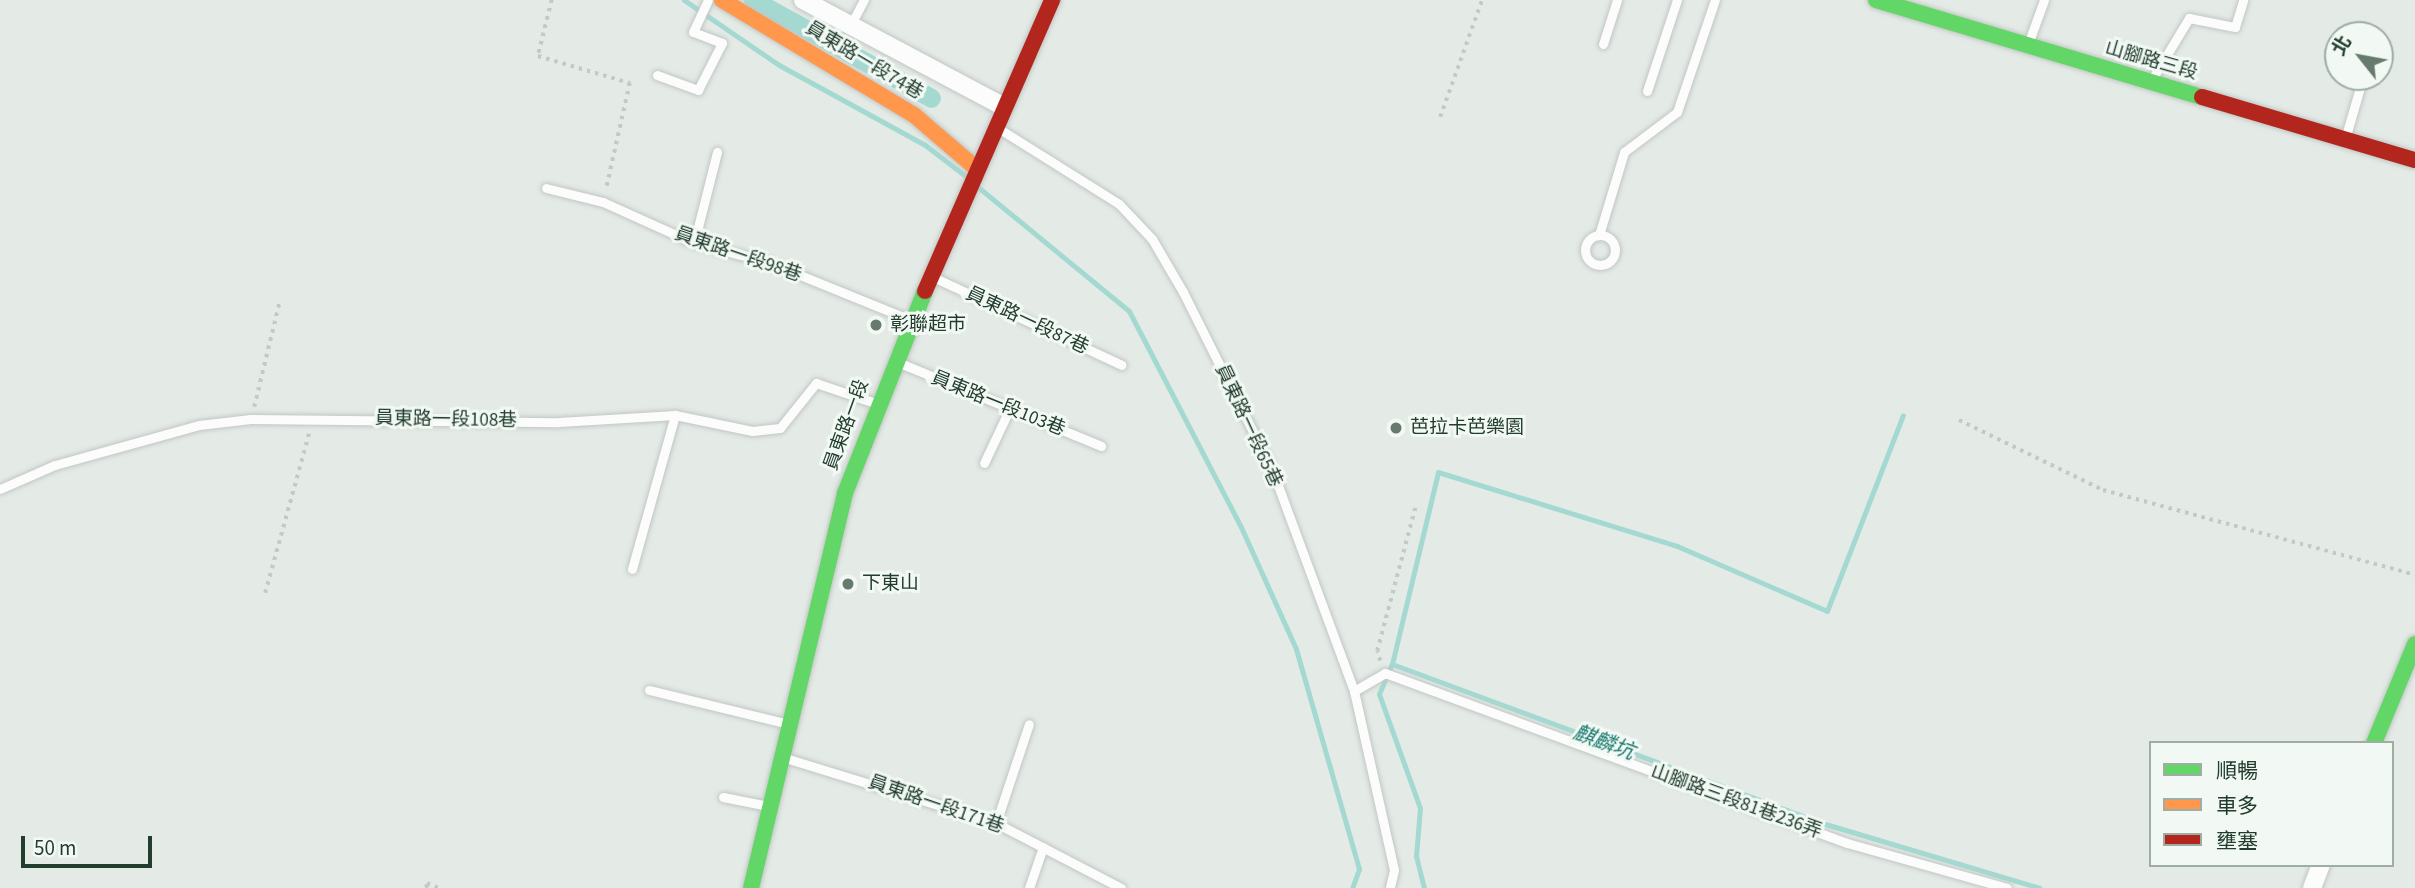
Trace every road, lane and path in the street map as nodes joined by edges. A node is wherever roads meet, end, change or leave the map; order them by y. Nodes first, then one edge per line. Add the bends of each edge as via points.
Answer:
1 (552, 0) edge
2 (708, 0) edge
3 (722, 0) edge
4 (803, 0) edge
5 (864, 0) edge
6 (1052, 0) edge
7 (1482, 0) edge
8 (1618, 0) edge
9 (1677, 0) edge
10 (1715, 0) edge
11 (1876, 0) edge
12 (2044, 0) edge
13 (2244, 0) edge
14 (850, 26) junction
15 (1603, 44) dead end
16 (2028, 46) junction
17 (657, 75) dead end
18 (2150, 82) junction
19 (1647, 90) dead end
20 (2358, 91) edge
21 (1004, 107) junction
22 (1440, 117) dead end
23 (996, 127) junction
24 (2345, 140) junction
25 (717, 152) dead end
26 (2415, 160) edge
27 (977, 169) junction
28 (546, 188) dead end
29 (603, 202) junction
30 (1599, 235) dead end
31 (694, 243) junction
32 (932, 277) junction
33 (279, 303) dead end
34 (913, 321) junction
35 (895, 361) junction
36 (1122, 365) dead end
37 (876, 403) junction
38 (1010, 408) junction
39 (675, 415) junction
40 (312, 418) junction
41 (251, 419) junction
42 (1959, 420) dead end
43 (1101, 446) dead end
44 (984, 463) dead end
45 (0, 489) edge
46 (1415, 508) dead end
47 (632, 569) dead end
48 (2415, 575) edge
49 (265, 593) dead end
50 (2415, 644) edge
51 (1385, 673) junction
52 (649, 690) dead end
53 (1353, 691) junction
54 (790, 724) junction
55 (1029, 724) dead end
56 (2375, 741) edge
57 (782, 757) junction
58 (723, 797) dead end
59 (770, 807) junction
60 (996, 823) junction
61 (1043, 848) junction
62 (2320, 867) edge
63 (426, 888) edge
64 (439, 888) edge
65 (751, 888) edge
66 (1029, 888) edge
67 (1121, 888) edge
68 (1390, 888) edge
69 (2007, 888) edge
70 (2312, 888) edge

1 - 29 path via 538,56 630,83
2 - 17 lane via 693,32 722,43 698,90
3 - 27 main road, 員東路一段74巷 via 914,115
4 - 14 street
5 - 14 lane
6 - 21 main road, 員東路一段
7 - 22 path
8 - 15 lane
9 - 19 lane
10 - 30 lane via 1677,112 1624,152
11 - 16 main road, 山腳路三段
12 - 16 lane
13 - 18 lane via 2235,27 2189,18
14 - 21 street
16 - 18 main road, 山腳路三段
18 - 24 main road, 山腳路三段
20 - 24 lane
21 - 23 main road, 員東路一段
23 - 27 main road, 員東路一段
23 - 53 lane, 員東路一段65巷 via 1119,204 1152,239 1273,472
24 - 26 main road, 山腳路三段
25 - 31 lane
27 - 32 main road, 員東路一段
28 - 29 lane, 員東路一段98巷
29 - 31 lane, 員東路一段98巷
31 - 34 lane, 員東路一段98巷 via 768,262
32 - 34 main road, 員東路一段
32 - 36 lane, 員東路一段87巷
33 - 41 path
34 - 35 main road, 員東路一段
35 - 37 main road, 員東路一段
35 - 38 lane, 員東路一段103巷
37 - 39 lane, 員東路一段108巷 via 816,383 780,428 752,431
37 - 54 main road, 員東路一段 via 845,493
38 - 43 lane, 員東路一段103巷
38 - 44 lane
39 - 40 lane, 員東路一段108巷 via 559,422
39 - 47 lane
40 - 41 lane, 員東路一段108巷
40 - 49 path
41 - 45 lane, 員東路一段108巷 via 173,432 55,465
42 - 48 path via 2103,490
46 - 51 path via 1377,651
50 - 56 main road
51 - 53 lane
51 - 69 lane, 山腳路三段81巷236弄 via 1847,844
52 - 54 lane
53 - 68 lane, 員東路一段65巷 via 1394,870
54 - 57 main road, 員東路一段
55 - 60 lane
57 - 59 main road, 員東路一段
57 - 60 lane, 員東路一段171巷
58 - 59 lane
59 - 65 main road, 員東路一段
60 - 61 lane, 員東路一段171巷
61 - 66 lane
61 - 67 lane, 員東路一段171巷
62 - 70 street
63 - 64 path

